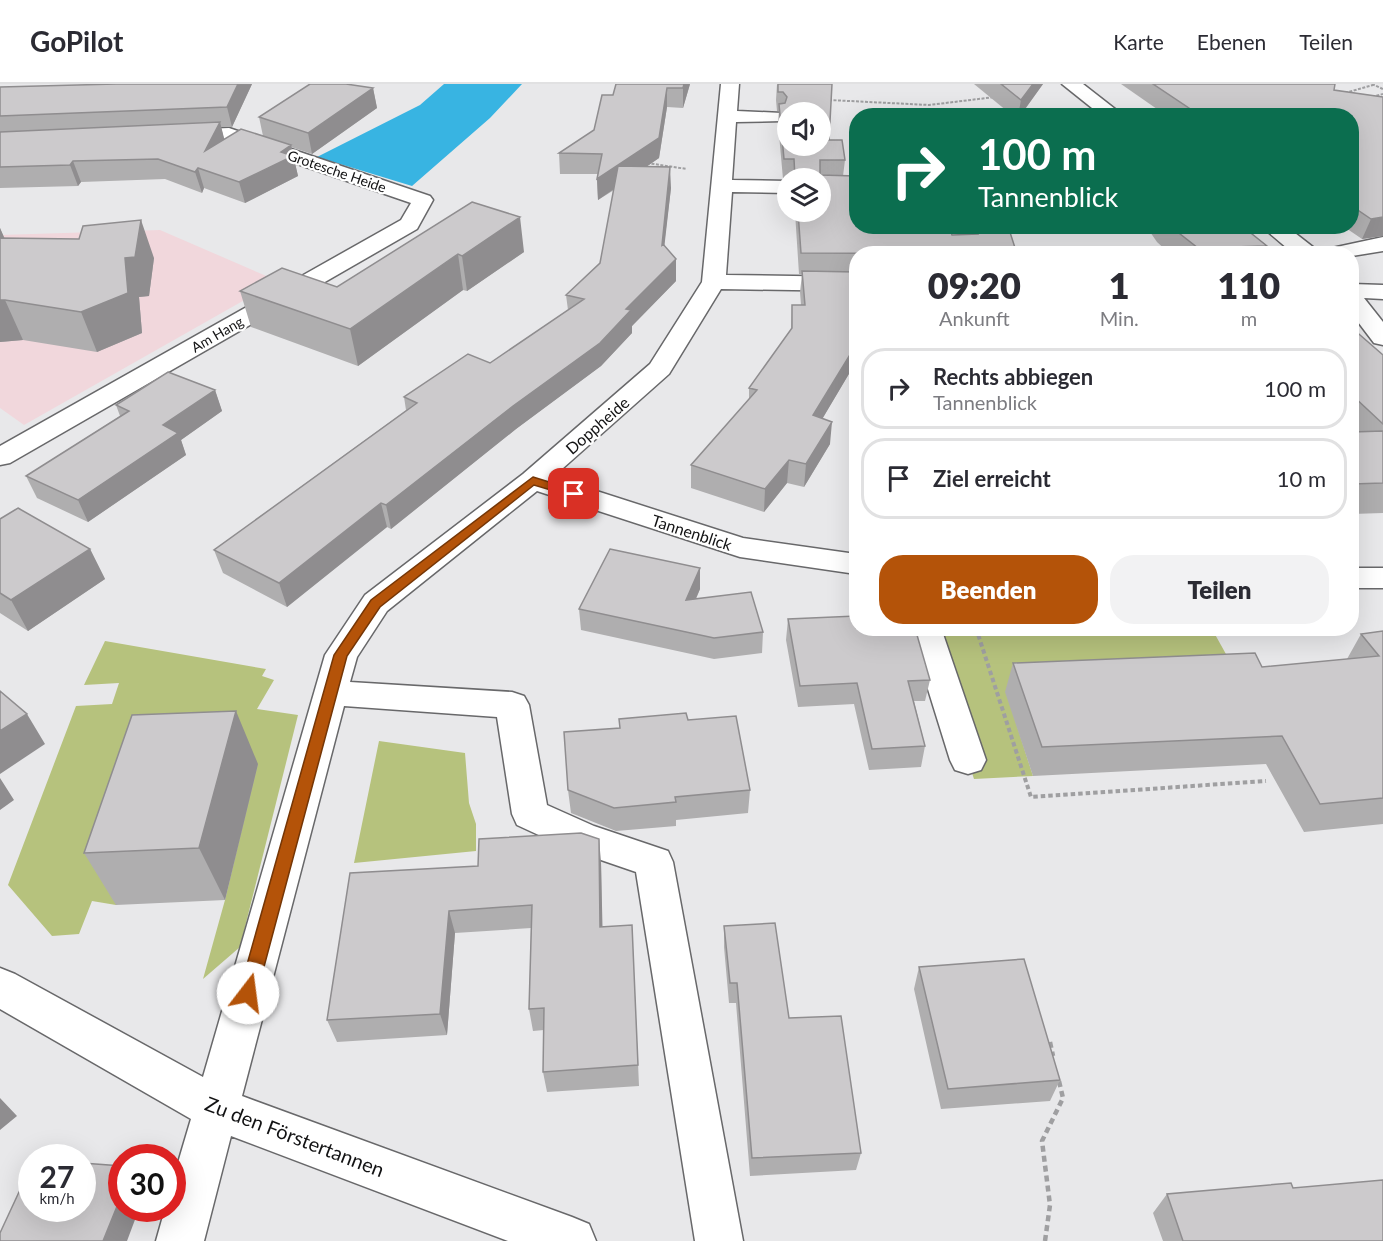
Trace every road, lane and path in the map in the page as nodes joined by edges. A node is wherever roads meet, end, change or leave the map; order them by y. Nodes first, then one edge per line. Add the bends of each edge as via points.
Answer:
1 (730, 84) edge
2 (1071, 84) edge
3 (1372, 84) edge
4 (1383, 89) edge
5 (1343, 94) edge
6 (1383, 94) edge
7 (997, 97) dead end
8 (1364, 99) edge
9 (823, 100) edge
10 (1104, 108) edge
11 (728, 116) junction
12 (775, 117) dead end
13 (160, 137) edge
14 (644, 163) edge
15 (722, 181) junction
16 (777, 186) edge
17 (423, 200) joint
18 (1282, 234) edge
19 (1383, 244) edge
20 (1298, 246) edge
21 (1359, 248) edge
22 (714, 282) junction
23 (849, 284) edge
24 (1359, 291) edge
25 (1383, 292) edge
26 (1359, 308) edge
27 (1383, 338) edge
28 (0, 457) edge
29 (533, 480) junction
30 (849, 563) edge
31 (928, 636) edge
32 (979, 636) edge
33 (330, 693) junction
34 (968, 760) dead end
35 (1266, 781) dead end
36 (0, 987) edge
37 (1050, 1042) edge
38 (1055, 1064) edge
39 (1058, 1075) edge
40 (217, 1109) junction
41 (180, 1241) edge
42 (572, 1241) edge
43 (718, 1241) edge
44 (1045, 1241) edge

1 - 11 street, Doppheide
2 - 10 street
3 - 4 path
3 - 5 path
6 - 8 path
7 - 9 path via 929,105
11 - 12 street
11 - 15 street, Doppheide
13 - 17 street, Grotesche Heide via 229,134
14 - 15 path via 680,166
15 - 16 street
15 - 22 street, Doppheide
17 - 28 street, Am Hang via 410,224
18 - 20 street
19 - 21 street
22 - 23 street
22 - 29 street, Doppheide via 660,369
24 - 25 street
26 - 27 street
29 - 30 street, Tannenblick via 740,547
29 - 33 street, Doppheide via 376,603 341,655
31 - 34 street
32 - 35 path via 1031,797
33 - 40 street, Doppheide
33 - 43 street via 512,705 530,814 582,838 654,862
36 - 40 street, Zu den Förstertannen
37 - 38 path
39 - 44 path via 1063,1098 1042,1141 1050,1205
40 - 41 street, Doppheide
40 - 42 street, Zu den Förstertannen

